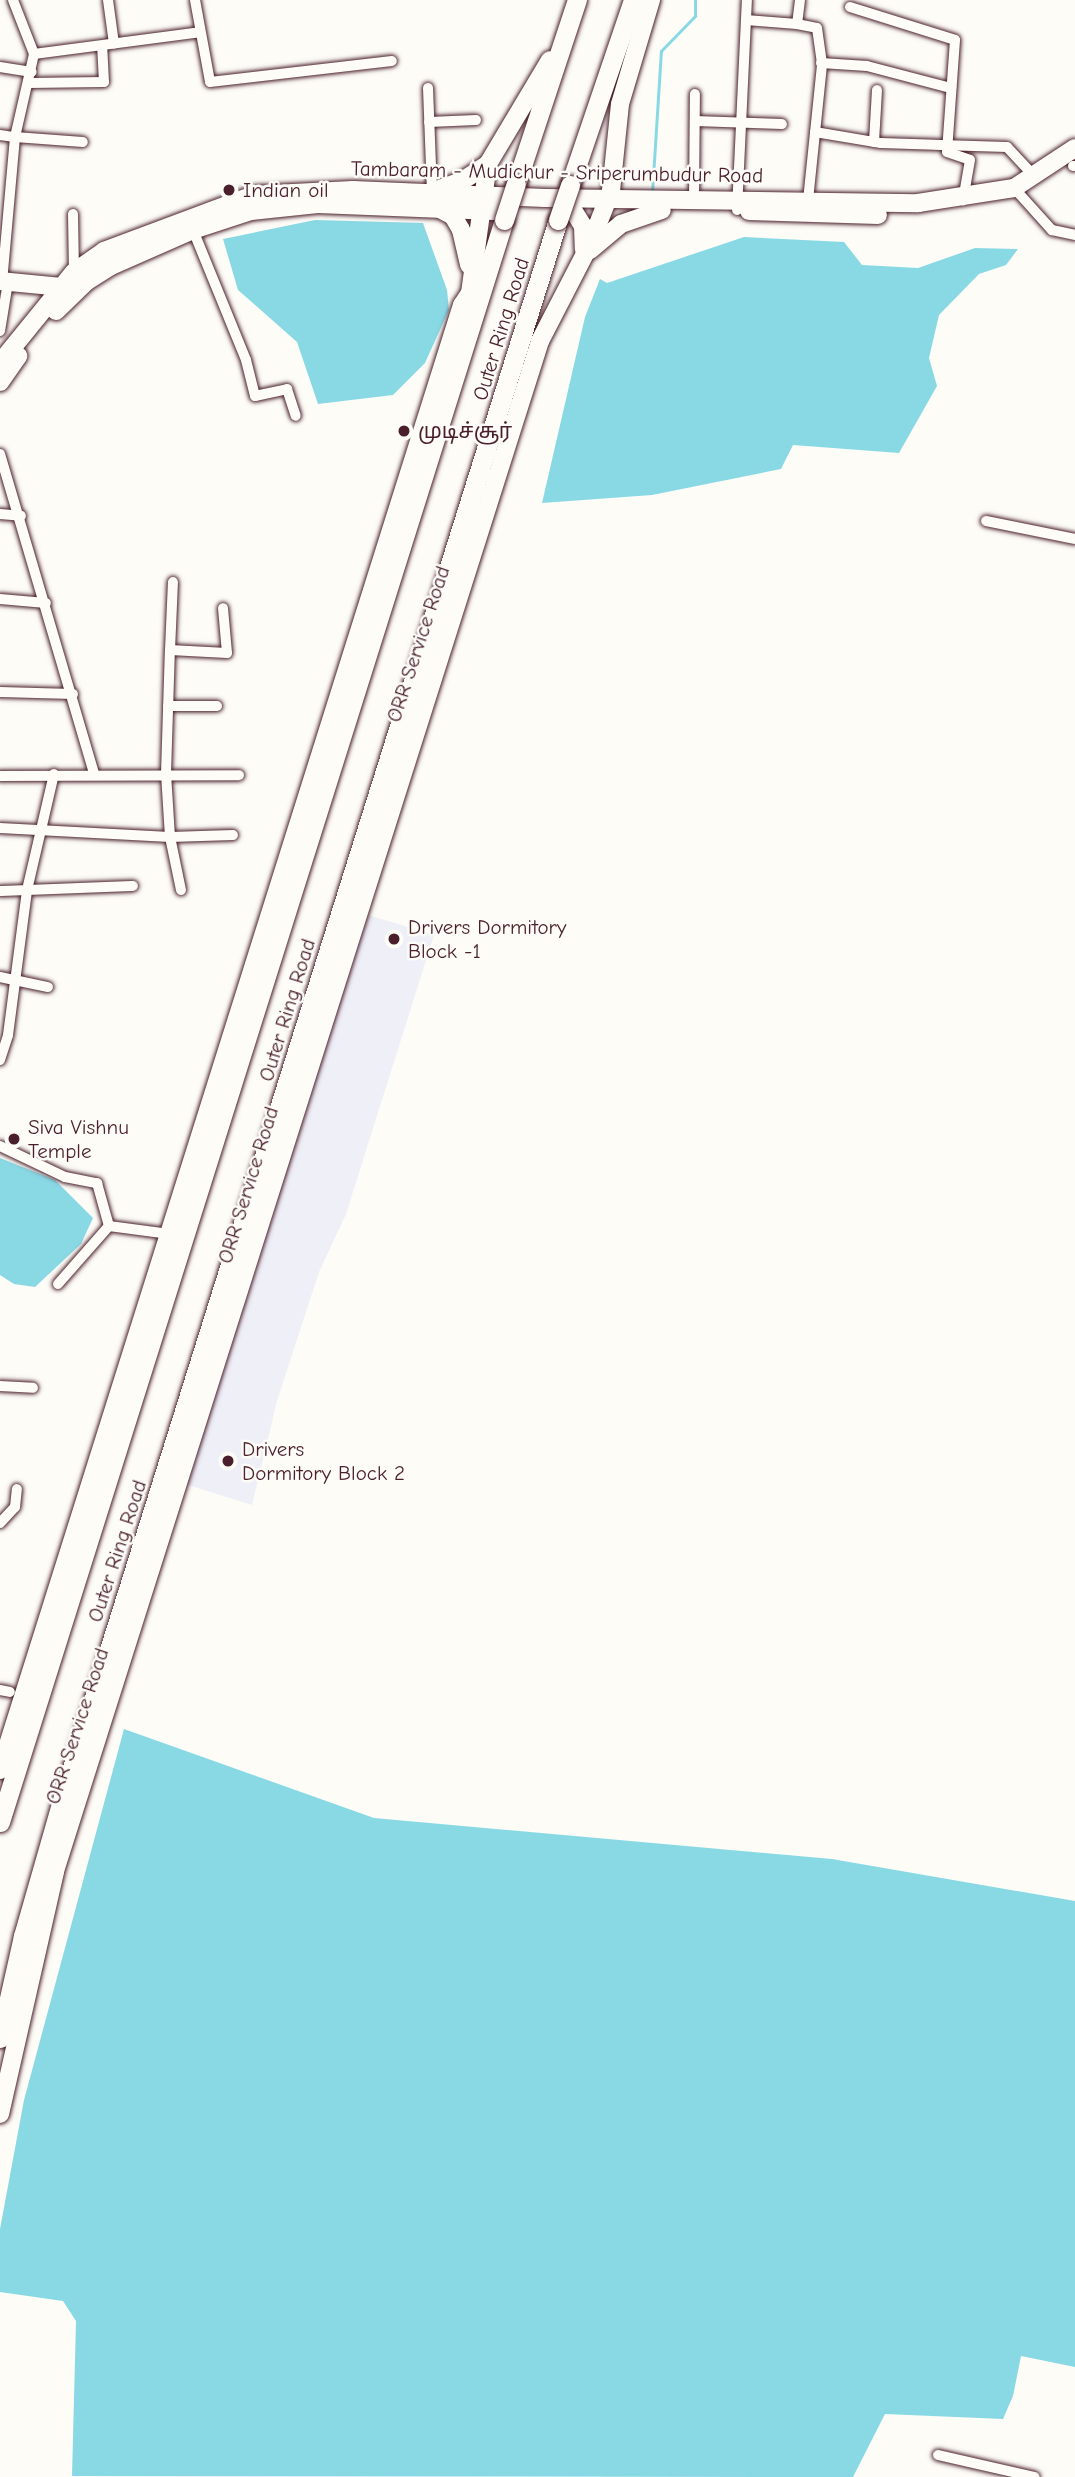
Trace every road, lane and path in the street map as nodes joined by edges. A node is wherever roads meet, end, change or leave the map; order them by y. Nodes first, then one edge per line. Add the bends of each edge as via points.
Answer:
1 (13, 0) edge
2 (108, 0) edge
3 (195, 0) edge
4 (571, 0) edge
5 (577, 0) edge
6 (633, 0) edge
7 (651, 0) edge
8 (747, 0) edge
9 (800, 0) edge
10 (850, 7) dead end
11 (746, 20) junction
12 (797, 24) junction
13 (200, 32) junction
14 (108, 45) junction
15 (34, 54) junction
16 (391, 61) dead end
17 (821, 63) junction
18 (0, 66) edge
19 (30, 78) junction
20 (428, 88) dead end
21 (951, 88) junction
22 (877, 90) dead end
23 (695, 94) dead end
24 (476, 120) dead end
25 (695, 121) junction
26 (740, 121) junction
27 (429, 122) junction
28 (782, 124) dead end
29 (815, 132) junction
30 (0, 135) edge
31 (15, 137) junction
32 (83, 142) dead end
33 (874, 142) junction
34 (947, 143) junction
35 (1075, 161) edge
36 (488, 164) junction
37 (616, 166) junction
38 (1035, 177) junction
39 (432, 191) junction
40 (405, 193) junction
41 (1017, 194) junction
42 (694, 200) junction
43 (808, 200) junction
44 (963, 200) junction
45 (484, 204) junction
46 (606, 205) junction
47 (662, 205) junction
48 (737, 205) junction
49 (439, 208) junction
50 (73, 214) dead end
51 (565, 215) junction
52 (192, 230) junction
53 (1075, 235) edge
54 (583, 258) junction
55 (74, 272) junction
56 (472, 278) junction
57 (4, 282) edge
58 (65, 292) junction
59 (0, 331) edge
60 (3, 351) edge
61 (0, 382) edge
62 (296, 416) dead end
63 (0, 454) edge
64 (0, 514) edge
65 (21, 516) junction
66 (985, 521) dead end
67 (1075, 539) edge
68 (173, 582) dead end
69 (0, 599) edge
70 (46, 603) junction
71 (223, 608) dead end
72 (170, 650) junction
73 (0, 692) edge
74 (73, 694) junction
75 (409, 700) junction
76 (168, 706) junction
77 (217, 706) dead end
78 (340, 744) junction
79 (405, 758) junction
80 (94, 773) junction
81 (54, 774) junction
82 (166, 774) junction
83 (239, 775) dead end
84 (0, 776) edge
85 (311, 786) junction
86 (0, 828) edge
87 (41, 832) junction
88 (233, 835) dead end
89 (170, 837) junction
90 (134, 886) dead end
91 (27, 890) junction
92 (181, 890) dead end
93 (0, 891) edge
94 (348, 943) junction
95 (0, 977) edge
96 (250, 979) junction
97 (16, 981) junction
98 (48, 987) dead end
99 (316, 996) junction
100 (249, 1032) junction
101 (0, 1060) edge
102 (0, 1146) edge
103 (109, 1226) junction
104 (169, 1234) junction
105 (58, 1284) dead end
106 (0, 1385) edge
107 (33, 1388) dead end
108 (17, 1489) dead end
109 (0, 1523) edge
110 (0, 1770) edge
111 (0, 1822) edge
112 (35, 1889) junction
113 (35, 1946) junction
114 (0, 2038) edge
115 (0, 2114) edge
116 (938, 2455) dead end
117 (1013, 2475) edge
118 (1035, 2477) edge

1 - 15 street
2 - 14 street
3 - 13 street
4 - 36 main road via 541,79
5 - 78 highway, Outer Ring Road, bridge
6 - 51 highway, Outer Ring Road, bridge via 570,185
7 - 37 main road, ORR Service Road via 620,104
8 - 11 street
9 - 12 street
10 - 21 street via 955,40
11 - 12 street
11 - 26 street
12 - 17 street via 817,27
13 - 14 street
13 - 16 street via 211,82
14 - 15 street
14 - 19 street via 104,82
15 - 19 street
17 - 21 street via 867,66
17 - 29 street
18 - 19 street
19 - 31 street
20 - 27 street
21 - 34 street
22 - 33 street
23 - 25 street
24 - 27 street
25 - 26 street
25 - 42 street
26 - 28 street
26 - 48 street
27 - 39 street
29 - 33 street
29 - 43 street
30 - 31 street
31 - 32 street
31 - 57 street
33 - 34 street
34 - 38 street via 1007,147
34 - 44 street via 947,152 970,160
35 - 38 main road, Tambaram - Mudichur - Sriperumbudur Road
35 - 41 main road, Tambaram - Mudichur - Sriperumbudur Road
36 - 39 main road via 462,181
36 - 45 main road
37 - 46 main road, ORR Service Road
37 - 47 main road via 637,191
38 - 41 main road, Tambaram - Mudichur - Sriperumbudur Road
39 - 40 main road
40 - 45 main road, Tambaram - Mudichur - Sriperumbudur Road
40 - 55 main road, Tambaram - Mudichur - Sriperumbudur Road via 302,190 254,195 104,251
41 - 44 main road, Tambaram - Mudichur - Sriperumbudur Road
41 - 48 main road, Tambaram - Mudichur - Sriperumbudur Road via 964,211 919,215
41 - 53 street via 1052,230
42 - 47 main road, Tambaram - Mudichur - Sriperumbudur Road
42 - 48 main road, Tambaram - Mudichur - Sriperumbudur Road
43 - 44 main road, Tambaram - Mudichur - Sriperumbudur Road
43 - 48 main road, Tambaram - Mudichur - Sriperumbudur Road
45 - 46 main road, Tambaram - Mudichur - Sriperumbudur Road
45 - 49 main road, Tambaram - Mudichur - Sriperumbudur Road
45 - 51 main road, Tambaram - Mudichur - Sriperumbudur Road
45 - 56 main road
46 - 47 main road, Tambaram - Mudichur - Sriperumbudur Road
46 - 51 main road, Tambaram - Mudichur - Sriperumbudur Road
46 - 54 main road, ORR Service Road
47 - 48 main road, Tambaram - Mudichur - Sriperumbudur Road
47 - 54 main road via 621,224
49 - 52 main road, Tambaram - Mudichur - Sriperumbudur Road via 290,205 251,211
49 - 56 main road via 453,216 461,230
50 - 55 street
51 - 54 main road via 585,234
51 - 75 highway, Outer Ring Road
52 - 58 main road, Tambaram - Mudichur - Sriperumbudur Road
52 - 62 street via 246,360 255,396 287,389
54 - 79 main road, ORR Service Road via 540,341
55 - 58 main road, Tambaram - Mudichur - Sriperumbudur Road
56 - 85 main road
57 - 58 main road
57 - 59 street
58 - 60 main road, Tambaram - Mudichur - Sriperumbudur Road
58 - 61 main road, Tambaram - Mudichur - Sriperumbudur Road
63 - 65 street
64 - 65 street
65 - 70 street
66 - 67 street
68 - 72 street
69 - 70 street
70 - 74 street
71 - 72 street via 228,653
72 - 76 street
73 - 74 street
74 - 80 street
75 - 79 highway
75 - 99 highway, Outer Ring Road
76 - 77 street
76 - 82 street
78 - 85 highway
78 - 100 highway, Outer Ring Road
79 - 94 main road, ORR Service Road
80 - 81 street
80 - 82 street
81 - 84 street
81 - 87 street
82 - 83 street
82 - 89 street
85 - 96 main road
86 - 87 street
87 - 89 street
87 - 91 street
88 - 89 street
89 - 92 street
90 - 91 street
91 - 93 street
91 - 97 street
94 - 99 highway
94 - 113 main road, ORR Service Road
95 - 97 street
96 - 100 highway
96 - 104 main road
97 - 98 street
97 - 101 street
99 - 112 highway, Outer Ring Road
100 - 111 highway, Outer Ring Road
102 - 103 street via 65,1177 97,1183
103 - 104 street
103 - 105 street
104 - 110 main road
106 - 107 street
108 - 109 street via 11,1514
112 - 113 highway
112 - 114 highway, Outer Ring Road
113 - 115 main road, ORR Service Road
116 - 117 street
117 - 118 street

